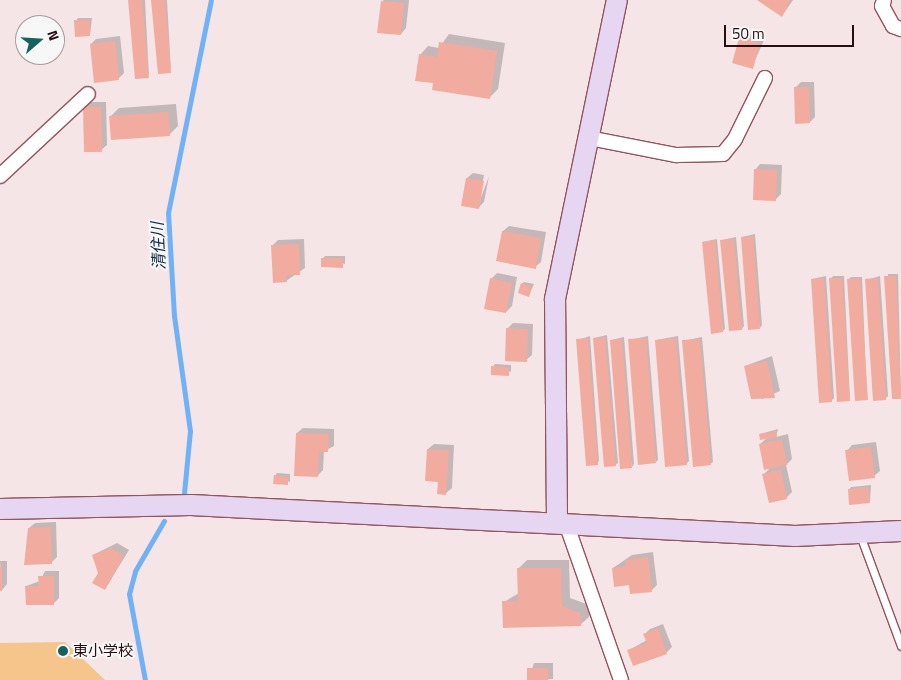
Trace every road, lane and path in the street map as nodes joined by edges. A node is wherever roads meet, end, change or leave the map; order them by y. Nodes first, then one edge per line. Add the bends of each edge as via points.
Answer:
1 (617, 0) edge
2 (884, 0) edge
3 (901, 29) edge
4 (766, 78) dead end
5 (88, 94) dead end
6 (588, 138) junction
7 (0, 176) edge
8 (0, 509) edge
9 (561, 523) junction
10 (901, 531) edge
11 (860, 535) junction
12 (901, 646) edge
13 (620, 680) edge

1 - 6 street
2 - 3 street via 882,6 893,26
4 - 6 street via 736,139 723,154 676,155
5 - 7 street
6 - 9 street via 555,298
8 - 9 street via 191,505
9 - 11 street via 795,536
9 - 13 street
10 - 11 street
11 - 12 lane

